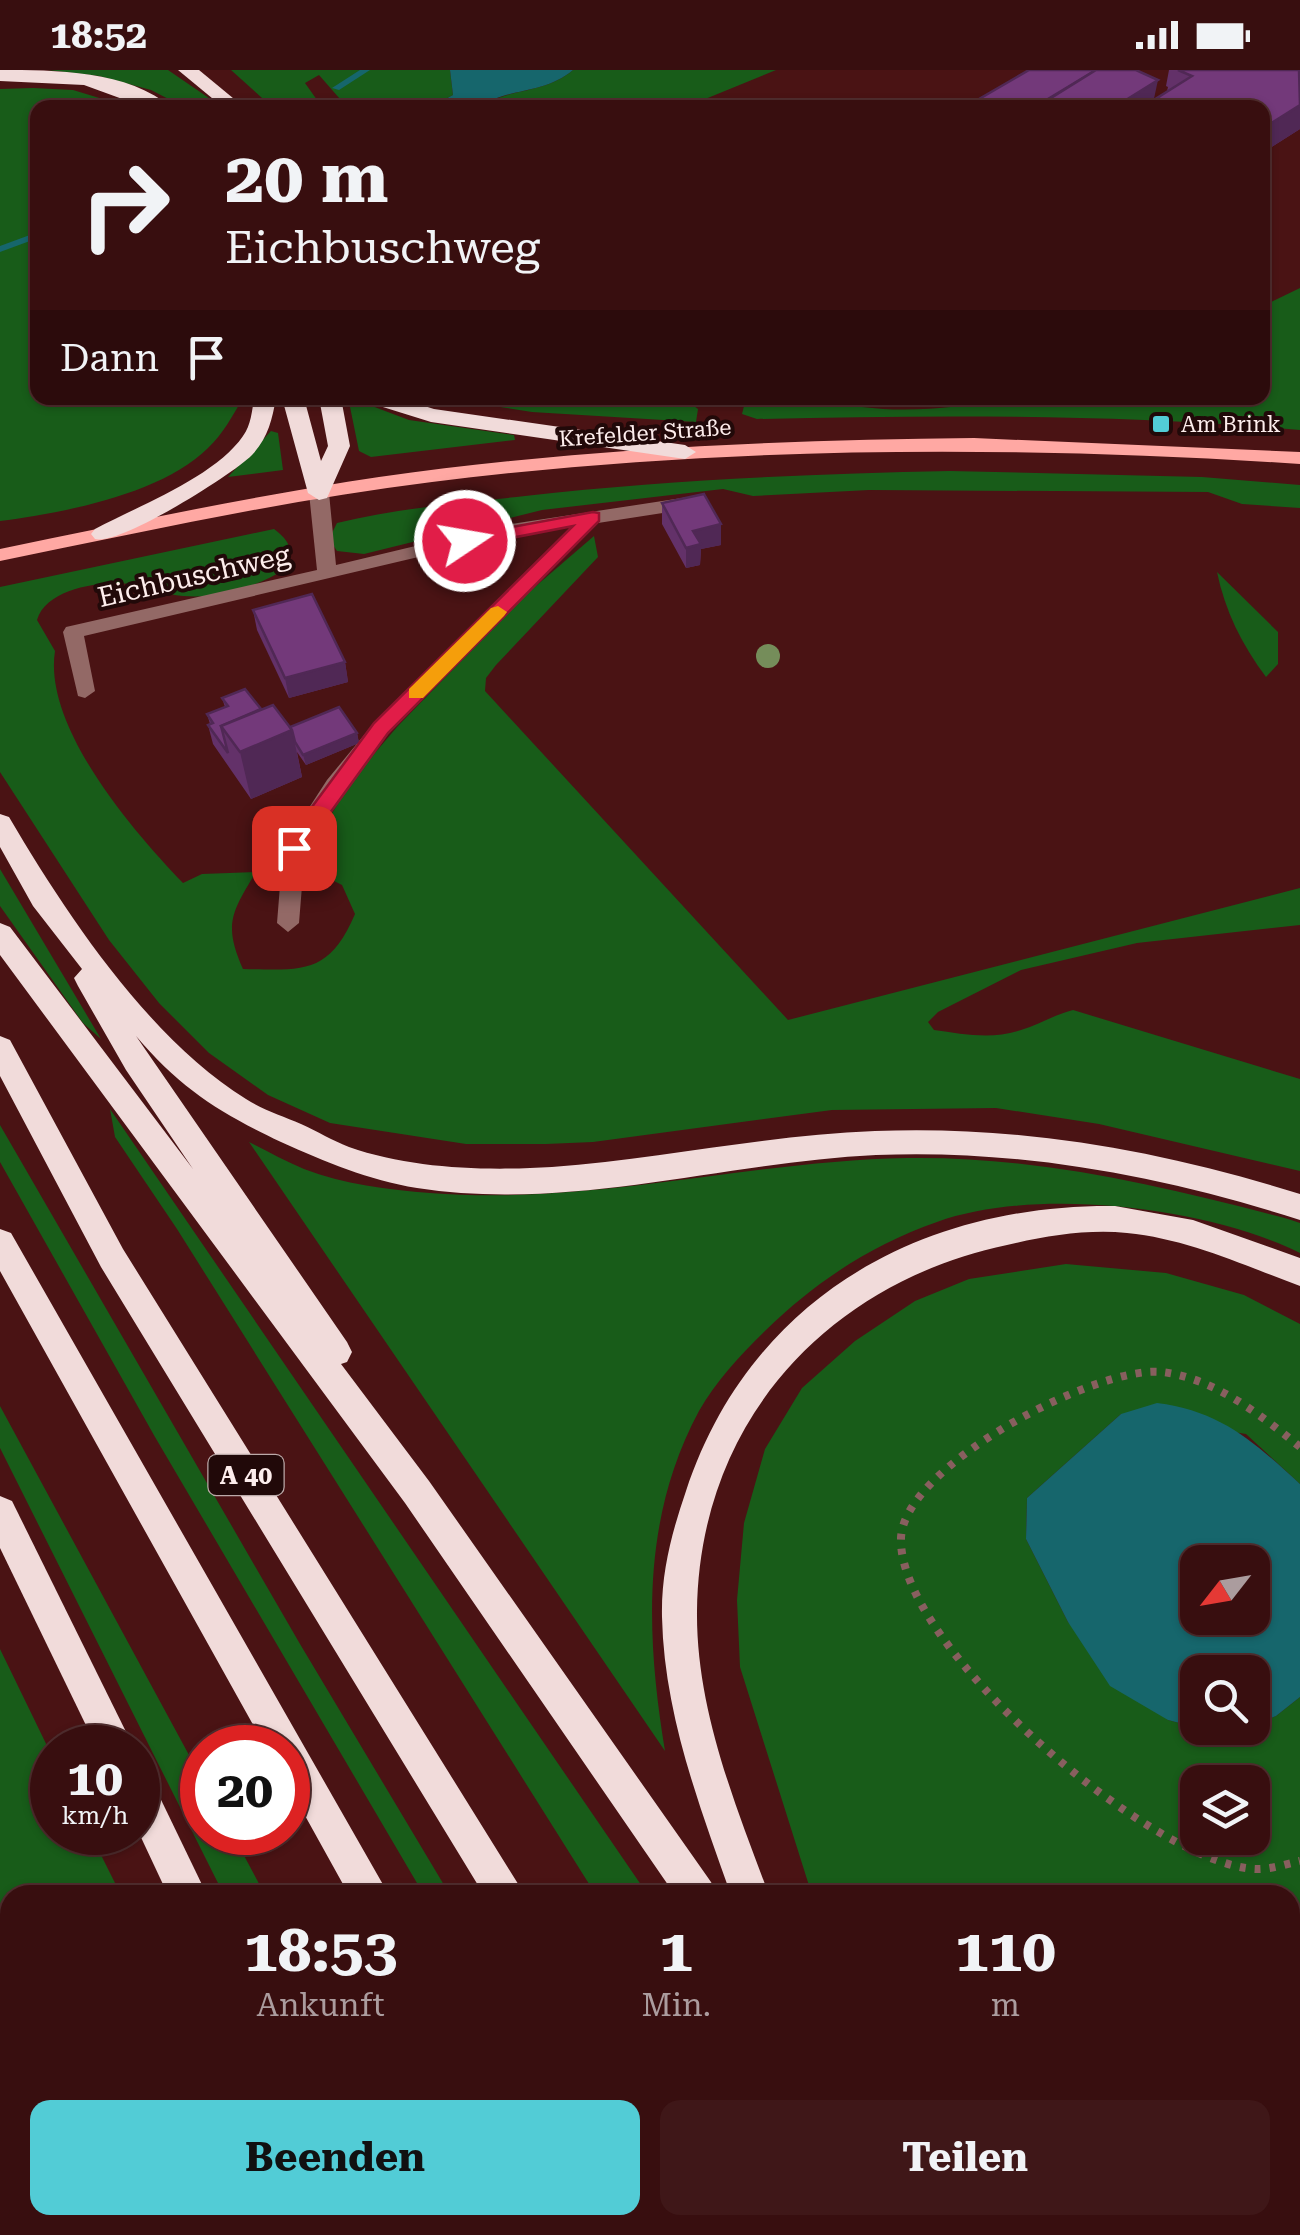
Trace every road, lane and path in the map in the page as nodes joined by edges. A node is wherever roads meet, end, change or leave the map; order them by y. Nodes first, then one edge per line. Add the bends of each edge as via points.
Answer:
1 (187, 70) edge
2 (0, 75) edge
3 (143, 100) edge
4 (226, 100) edge
5 (264, 405) edge
6 (295, 405) edge
7 (331, 405) edge
8 (400, 405) edge
9 (685, 452) junction
10 (1300, 458) edge
11 (319, 493) junction
12 (701, 501) edge
13 (593, 517) junction
14 (103, 534) junction
15 (0, 555) edge
16 (327, 574) junction
17 (85, 691) dead end
18 (0, 824) edge
19 (34, 884) junction
20 (288, 923) dead end
21 (0, 934) edge
22 (0, 1048) edge
23 (1300, 1207) edge
24 (0, 1242) edge
25 (1300, 1272) edge
26 (1300, 1447) edge
27 (418, 1492) junction
28 (0, 1512) edge
29 (105, 1725) edge
30 (273, 1725) edge
31 (310, 1789) edge
32 (160, 1837) edge
33 (1300, 1861) edge
34 (183, 1885) edge
35 (364, 1885) edge
36 (500, 1885) edge
37 (691, 1885) edge
38 (746, 1885) edge

1 - 4 highway
2 - 3 highway via 94,81
5 - 14 highway via 256,435 228,462
6 - 11 highway
7 - 11 highway via 340,446
8 - 9 highway
9 - 10 main road, Krefelder Straße via 981,443
9 - 11 main road, Krefelder Straße
11 - 14 main road, Krefelder Straße
11 - 16 lane, Eichbuschweg
12 - 13 lane, Eichbuschweg
13 - 16 lane, Eichbuschweg via 499,532
13 - 20 lane via 381,728 335,786 294,848
14 - 15 main road, Krefelder Straße
16 - 17 lane, Eichbuschweg via 73,632
18 - 19 highway
19 - 23 highway via 165,1052 236,1108 352,1160 428,1175 520,1181 878,1143 1036,1148 1170,1171
19 - 27 highway via 136,1062 354,1378
21 - 27 highway
22 - 36 highway, A 40 via 112,1258
24 - 30 highway
25 - 38 highway via 1176,1229 1124,1220 1054,1223 972,1235 894,1266 854,1287 786,1341 758,1375 707,1466 681,1570 681,1666 704,1768
26 - 33 path via 1194,1381 1150,1371 1112,1374 1029,1416 932,1481 910,1510 900,1541 909,1583 952,1655 1087,1784 1192,1852 1268,1873
27 - 37 highway
28 - 29 highway
31 - 35 highway
32 - 34 highway

